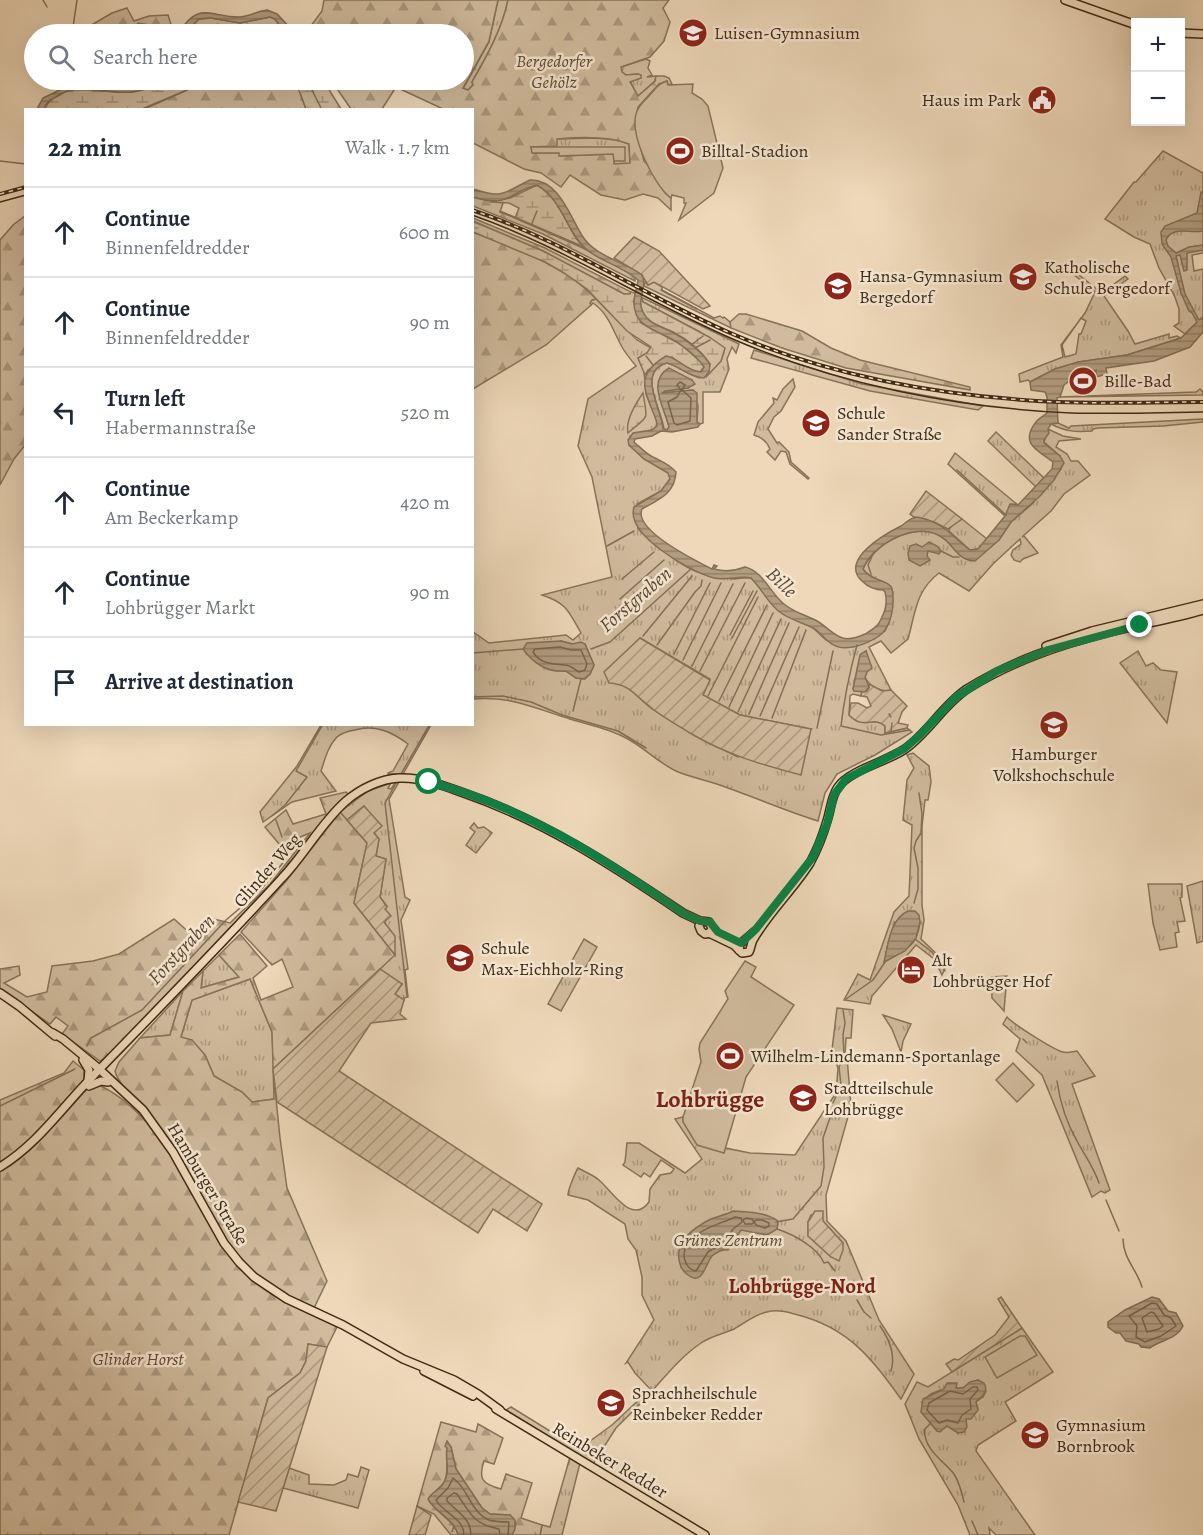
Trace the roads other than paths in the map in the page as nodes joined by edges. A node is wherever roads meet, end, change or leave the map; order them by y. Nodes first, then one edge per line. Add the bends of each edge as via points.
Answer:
1 (1065, 0) edge
2 (1131, 23) edge
3 (1185, 33) edge
4 (1202, 34) edge
5 (1203, 604) edge
6 (1203, 610) edge
7 (1188, 611) junction
8 (702, 924) junction
9 (711, 930) junction
10 (0, 993) edge
11 (87, 1061) junction
12 (109, 1063) junction
13 (100, 1072) junction
14 (110, 1081) junction
15 (89, 1083) junction
16 (0, 1167) edge
17 (298, 1304) joint
18 (705, 1535) edge

1 - 2 main road
3 - 4 main road
5 - 7 main road
6 - 7 main road
7 - 9 main road via 1093,634 1029,656 956,697 908,744 843,781 834,795 813,857 754,938 744,945
8 - 9 main road via 710,922
8 - 9 main road via 702,933
8 - 12 main road, Glinder Weg via 563,836 444,786 410,778 389,779 357,793 338,809 283,877
10 - 11 main road, Hamburger Straße
11 - 12 main road
11 - 13 main road, Hamburger Straße
11 - 15 main road
12 - 13 main road, Glinder Weg
12 - 14 main road
13 - 14 main road, Hamburger Straße
13 - 15 main road, Glinder Weg
14 - 15 main road
14 - 17 main road, Hamburger Straße via 152,1121 232,1253 260,1282
15 - 16 main road, Glinder Weg
17 - 18 main road, Reinbeker Redder via 410,1362 450,1377

